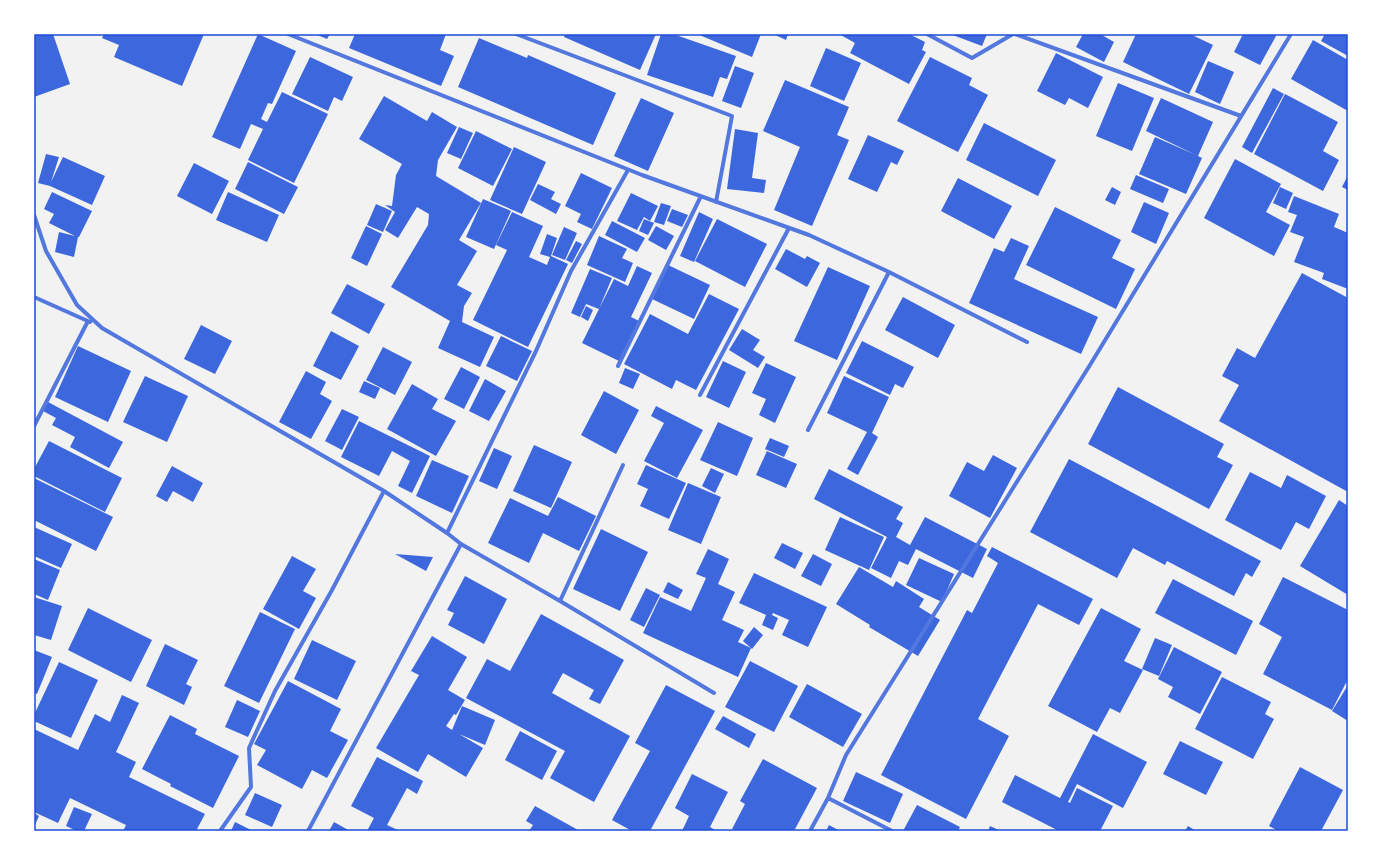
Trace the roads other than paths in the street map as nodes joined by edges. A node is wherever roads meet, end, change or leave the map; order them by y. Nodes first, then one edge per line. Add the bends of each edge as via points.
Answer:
1 (288, 34) edge
2 (516, 34) edge
3 (927, 34) edge
4 (1014, 34) edge
5 (1291, 34) edge
6 (1241, 116) junction
7 (628, 170) junction
8 (701, 196) junction
9 (716, 202) junction
10 (34, 215) edge
11 (789, 228) junction
12 (889, 272) junction
13 (34, 297) edge
14 (88, 321) junction
15 (102, 328) junction
16 (1027, 342) dead end
17 (618, 366) dead end
18 (700, 395) dead end
19 (34, 426) edge
20 (808, 430) dead end
21 (623, 465) dead end
22 (384, 491) junction
23 (447, 533) junction
24 (461, 544) junction
25 (560, 600) junction
26 (714, 693) dead end
27 (828, 798) junction
28 (220, 831) edge
29 (308, 831) edge
30 (810, 831) edge
31 (892, 831) edge

1 - 7 street
2 - 9 street via 732,116
3 - 4 street via 972,58
4 - 6 street
5 - 6 street
6 - 27 street via 1086,372 846,755
7 - 8 street
7 - 23 street via 571,271 536,351
8 - 9 street
8 - 17 street
9 - 11 street
10 - 15 street via 46,251 77,305
11 - 12 street
11 - 18 street
12 - 16 street
12 - 20 street
13 - 14 street
14 - 15 street
14 - 19 street
15 - 22 street
21 - 25 street
22 - 23 street
22 - 28 street via 275,691 249,748 251,787
23 - 24 street
24 - 25 street
24 - 29 street
25 - 26 street
27 - 30 street
27 - 31 street

